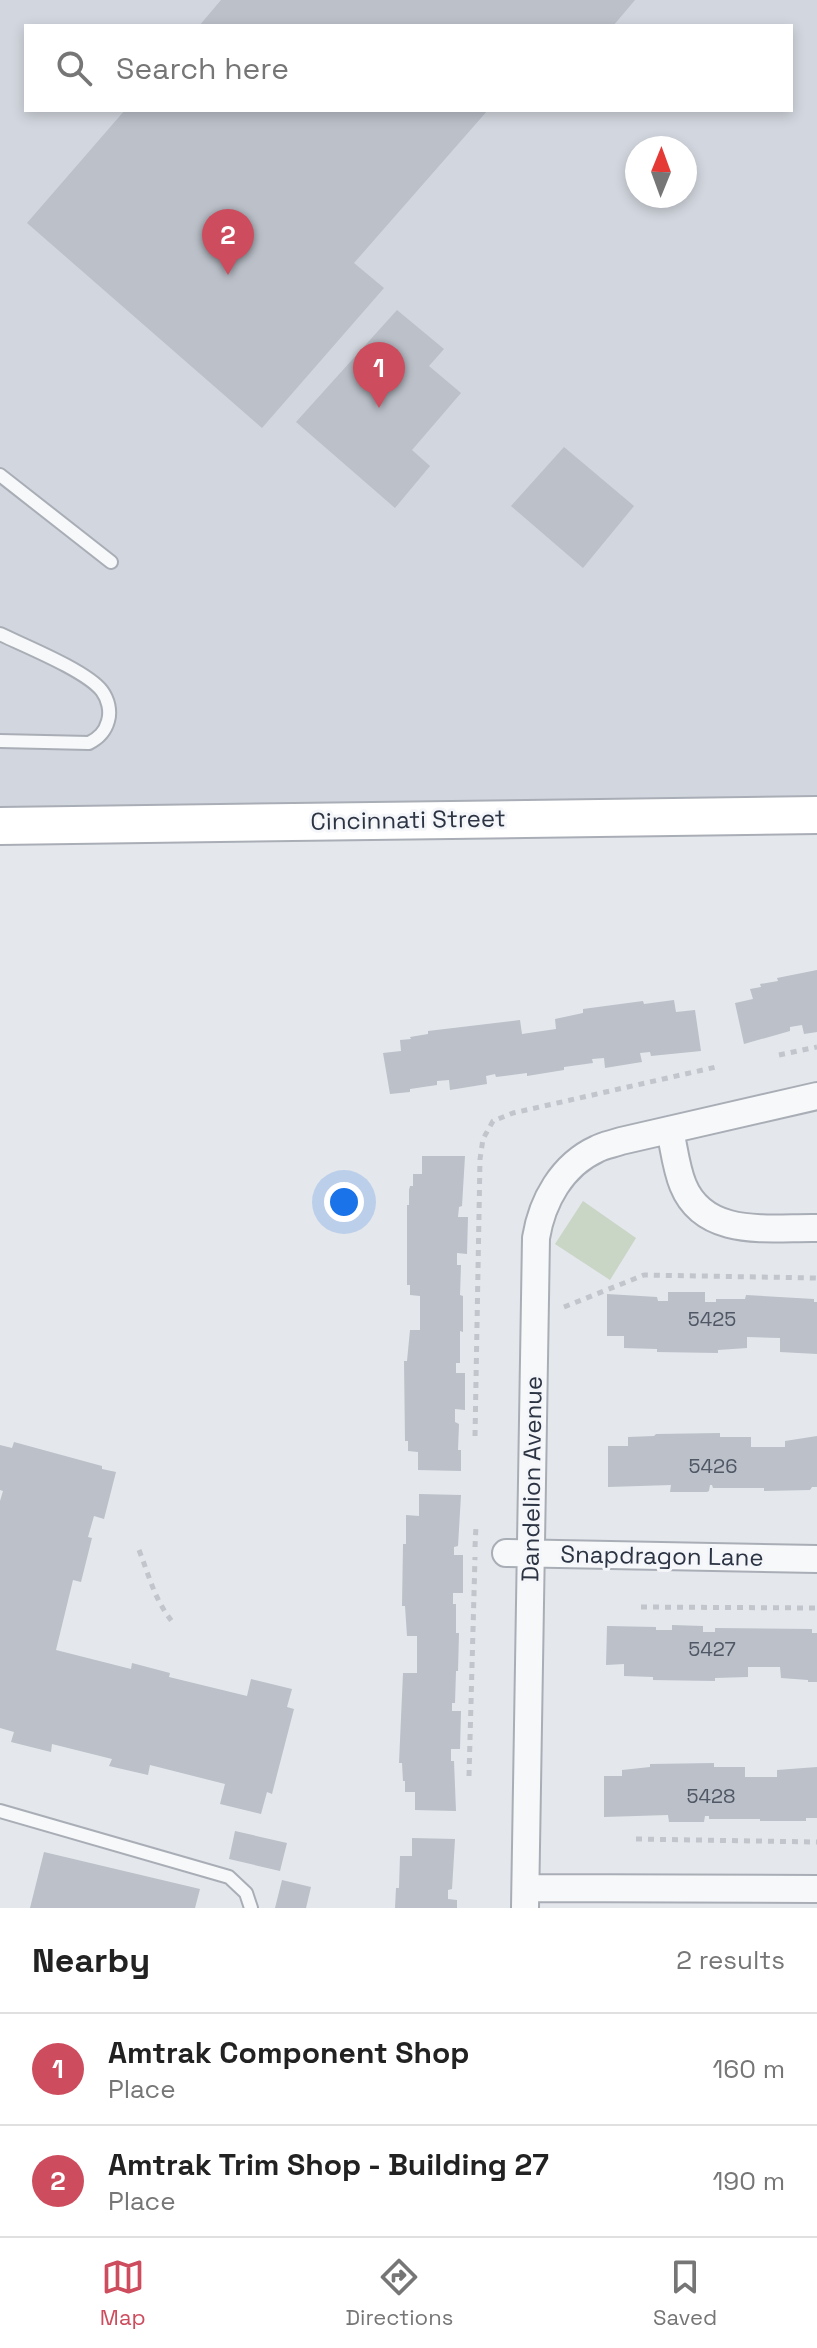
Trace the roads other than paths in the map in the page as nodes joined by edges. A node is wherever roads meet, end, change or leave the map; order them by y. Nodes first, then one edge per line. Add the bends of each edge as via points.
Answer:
1 (0, 475) edge
2 (111, 562) dead end
3 (0, 634) edge
4 (0, 741) edge
5 (817, 815) edge
6 (0, 826) edge
7 (817, 1096) edge
8 (670, 1130) junction
9 (817, 1228) edge
10 (519, 1553) junction
11 (817, 1559) edge
12 (0, 1811) edge
13 (817, 1889) edge
14 (526, 1898) edge
15 (251, 1908) edge

1 - 2 lane
3 - 4 lane via 88,678 109,708 100,738 89,743
5 - 6 street, Cincinnati Street
7 - 8 street, Dandelion Avenue
8 - 9 street via 685,1189 709,1217 733,1227
8 - 10 street, Dandelion Avenue via 594,1149 564,1173 547,1200 538,1229
10 - 11 street, Snapdragon Lane
10 - 14 street, Dandelion Avenue
12 - 15 lane via 229,1877 246,1893
13 - 14 street

